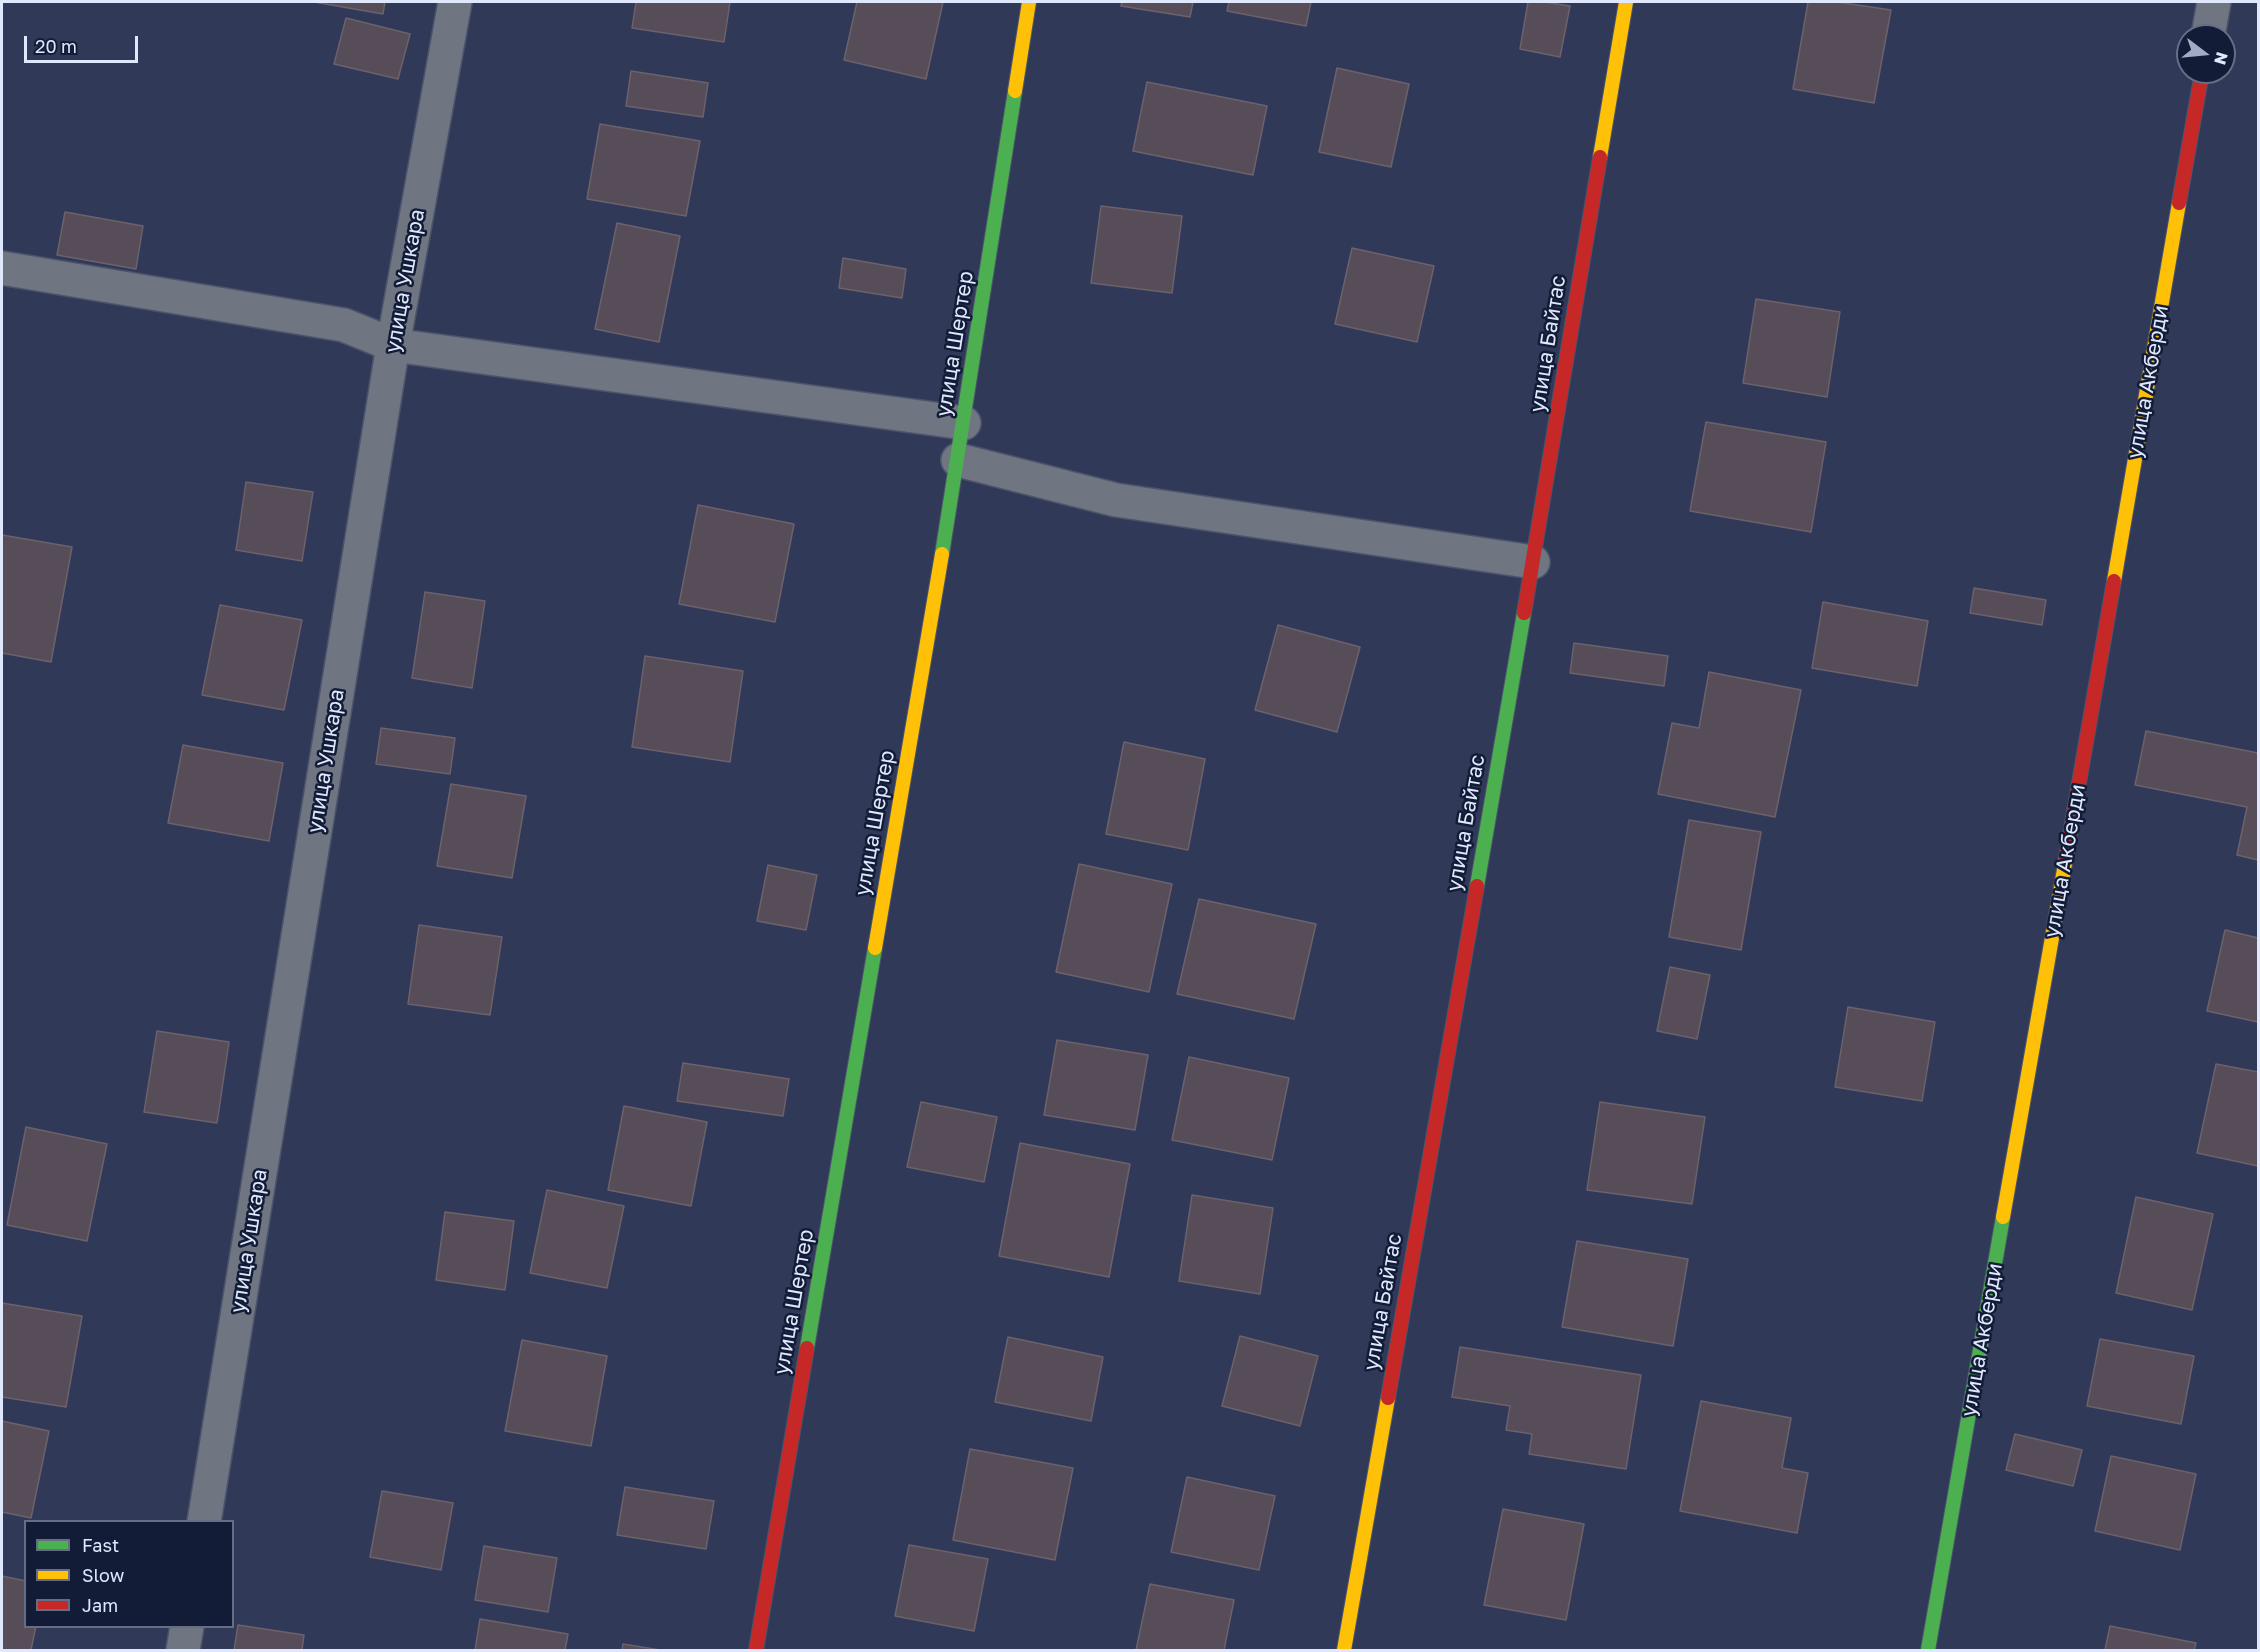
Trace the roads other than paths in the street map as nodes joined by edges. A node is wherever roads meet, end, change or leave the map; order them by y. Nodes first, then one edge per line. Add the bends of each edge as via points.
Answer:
1 (455, 2) edge
2 (1029, 2) edge
3 (1626, 2) edge
4 (2214, 2) edge
5 (2210, 24) edge
6 (2200, 84) edge
7 (2, 268) edge
8 (393, 345) junction
9 (964, 423) junction
10 (958, 460) junction
11 (1533, 562) junction
12 (204, 1520) edge
13 (187, 1628) edge
14 (183, 1650) edge
15 (756, 1650) edge
16 (1344, 1650) edge
17 (1928, 1650) edge

1 - 8 street, улица Ушкара
2 - 9 street, улица Шертер
3 - 11 street, улица Байтас
4 - 5 street
6 - 17 street, улица Акберди
7 - 8 street via 344,325
8 - 9 street
8 - 12 street, улица Ушкара
9 - 10 street, улица Шертер
10 - 11 street via 1116,500
10 - 15 street, улица Шертер
11 - 16 street, улица Байтас
13 - 14 street

